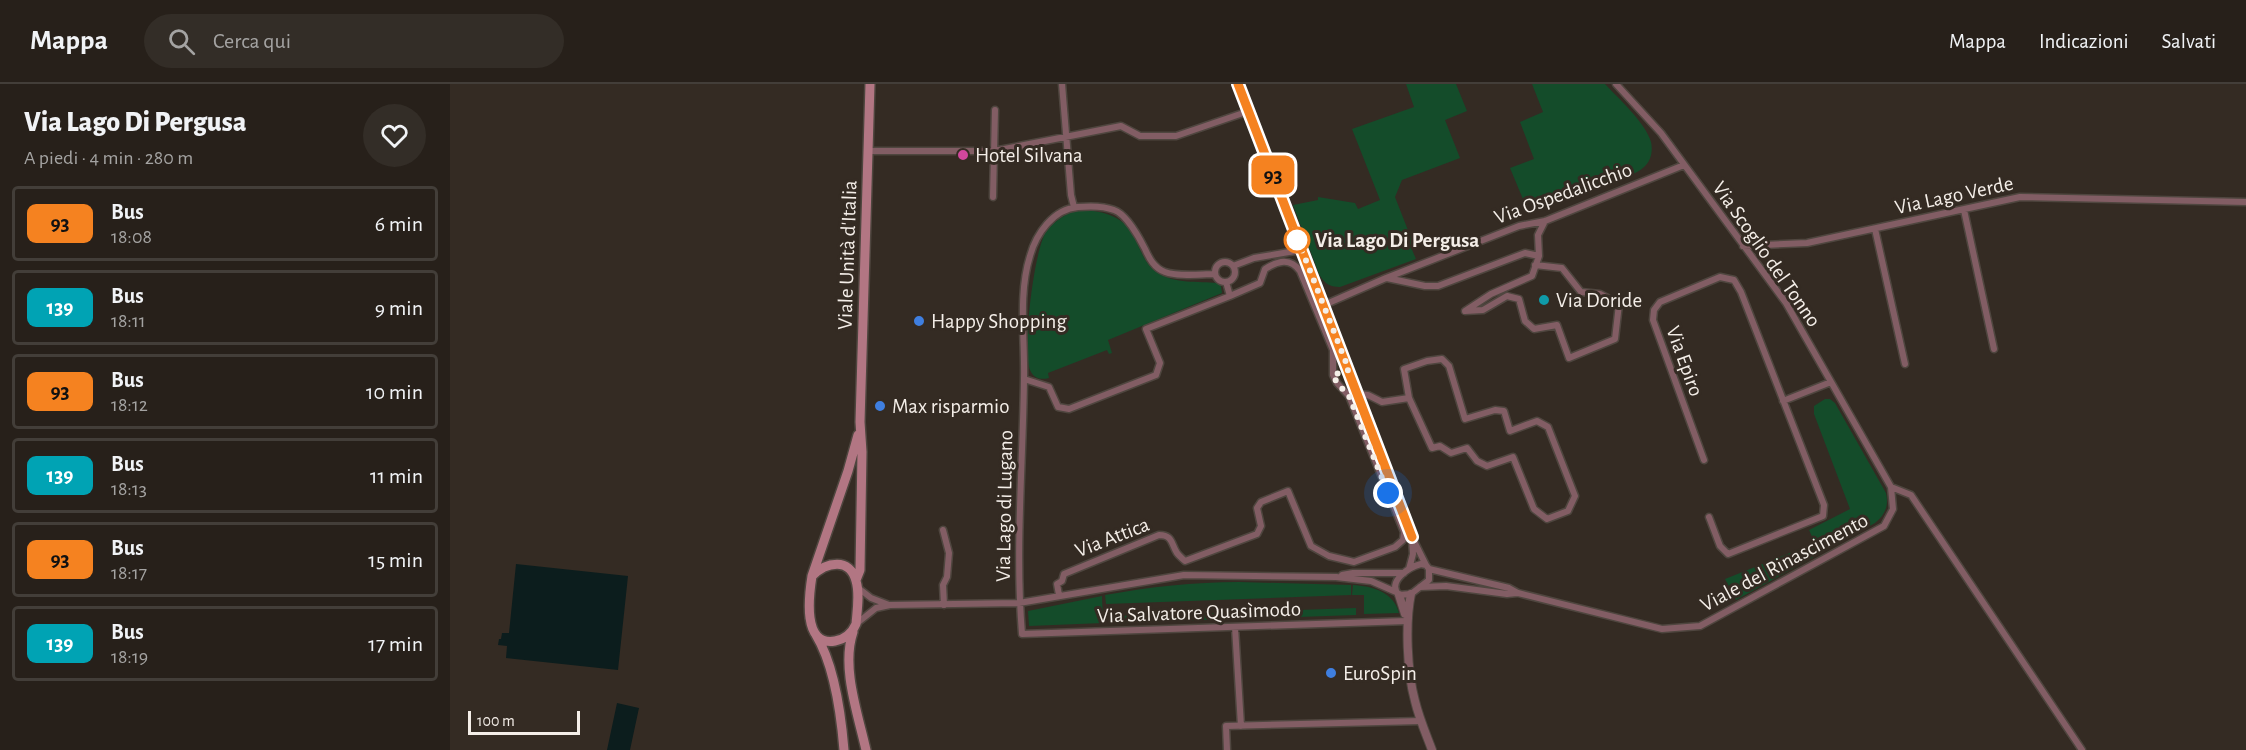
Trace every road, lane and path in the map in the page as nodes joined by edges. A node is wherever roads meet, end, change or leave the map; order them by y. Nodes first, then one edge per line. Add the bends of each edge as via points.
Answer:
1 (870, 84) edge
2 (1062, 84) edge
3 (1238, 84) edge
4 (1616, 84) edge
5 (995, 110) dead end
6 (1249, 111) junction
7 (1066, 137) junction
8 (868, 151) junction
9 (994, 151) junction
10 (1684, 165) junction
11 (993, 197) dead end
12 (2246, 202) edge
13 (1074, 207) junction
14 (1964, 210) junction
15 (1545, 221) junction
16 (1875, 229) junction
17 (1743, 246) junction
18 (1301, 250) junction
19 (1539, 256) junction
20 (1535, 265) junction
21 (1233, 266) junction
22 (1215, 274) junction
23 (1386, 278) junction
24 (1226, 282) junction
25 (1230, 296) junction
26 (1324, 305) junction
27 (1994, 349) dead end
28 (1905, 364) dead end
29 (1349, 370) junction
30 (1333, 375) junction
31 (1024, 379) junction
32 (1831, 382) junction
33 (1357, 394) junction
34 (1409, 398) junction
35 (1783, 401) junction
36 (860, 427) junction
37 (1704, 460) dead end
38 (1891, 486) junction
39 (1708, 517) dead end
40 (943, 530) dead end
41 (1412, 537) junction
42 (1427, 567) junction
43 (1407, 571) junction
44 (812, 576) junction
45 (1336, 577) junction
46 (856, 583) junction
47 (1420, 587) junction
48 (1518, 592) junction
49 (1397, 593) junction
50 (1411, 594) junction
51 (1059, 595) junction
52 (1019, 603) junction
53 (890, 605) junction
54 (944, 605) junction
55 (1407, 621) junction
56 (855, 627) junction
57 (1235, 627) junction
58 (814, 633) junction
59 (1012, 634) dead end
60 (1022, 634) junction
61 (1421, 721) junction
62 (1240, 726) junction
63 (844, 750) edge
64 (866, 750) edge
65 (1227, 750) edge
66 (1432, 750) edge
67 (2082, 750) edge

1 - 8 main road, Viale Unità d'Italia
2 - 7 street
3 - 6 street
4 - 10 street, Via Scoglio del Tonno
5 - 9 street
6 - 7 street via 1176,136 1140,136 1122,126
6 - 18 street
7 - 9 street
7 - 13 street
8 - 9 street
8 - 36 main road, Viale Unità d'Italia
9 - 11 street
10 - 15 street, Via Ospedalicchio
10 - 17 street, Via Scoglio del Tonno
12 - 14 street, Via Lago Verde via 2020,197
13 - 22 street via 1116,210 1137,233 1155,266 1166,273
13 - 31 street, Via Lago di Lugano via 1044,226 1030,256 1024,291
14 - 16 street, Via Lago Verde
14 - 27 street
15 - 19 street via 1538,235
15 - 23 street, Via Ospedalicchio via 1519,226
16 - 17 street, Via Lago Verde via 1807,243
16 - 28 street
17 - 32 street, Via Scoglio del Tonno via 1786,303
18 - 21 street
18 - 26 street
19 - 20 street
19 - 23 street via 1525,253 1438,286
20 - 20 street via 1562,268 1581,292 1600,294 1619,304 1615,339 1569,358 1557,325 1534,329 1525,321 1519,299 1507,296 1483,310 1465,311 1491,294 1532,276
21 - 22 street via 1221,263
21 - 24 street via 1234,276
22 - 24 street
23 - 26 street, Via Ospedalicchio
24 - 25 street
25 - 30 street via 1260,284 1265,268 1276,262 1295,264 1333,350
25 - 31 street via 1146,329 1160,363 1156,375 1069,409 1058,407 1049,387
26 - 29 street
29 - 30 street
29 - 33 street
30 - 51 street, Via Attica via 1349,396 1404,532 1403,540 1395,547 1354,562 1329,556 1311,546 1288,491 1261,502 1257,508 1261,526 1257,534 1185,561 1172,540 1159,535 1064,574 1057,584
31 - 52 street, Via Lago di Lugano
32 - 35 street
32 - 38 street, Via Scoglio del Tonno
33 - 34 street via 1382,402
33 - 41 street
34 - 34 street via 1432,448 1440,446 1451,453 1467,448 1476,461 1487,466 1512,457 1534,509 1547,519 1568,511 1575,496 1548,427 1537,421 1510,431 1504,411 1495,410 1465,419 1449,366 1442,359 1404,369
35 - 37 street, Via Epiro via 1734,280 1720,277 1660,302 1653,320
35 - 39 street via 1824,505 1823,516 1728,554 1720,546
36 - 44 main road, Viale Unità d'Italia
36 - 46 main road, Viale Unità d'Italia via 860,570
38 - 48 street, Viale del Rinascimento via 1893,509 1884,526 1700,626 1662,629
38 - 67 street via 1911,495
40 - 54 street via 950,553 943,585
41 - 42 street
41 - 43 street via 1413,554
42 - 43 street via 1415,565
42 - 47 street via 1429,580
42 - 48 street, Viale del Rinascimento
43 - 45 street
43 - 49 street via 1396,583
44 - 46 main road via 830,563 840,564 849,569
44 - 58 main road, Viale Unità d'Italia via 809,617
45 - 49 street via 1371,581
45 - 51 street via 1184,575
46 - 53 street via 871,598
46 - 56 main road, Viale Unità d'Italia
47 - 48 street, Viale del Rinascimento
47 - 50 street
49 - 50 street
49 - 55 street
50 - 55 street
51 - 52 street
52 - 54 street
52 - 60 street
53 - 54 street
53 - 56 street via 876,608
55 - 57 street, Via Salvatore Quasìmodo
55 - 61 street via 1411,676
56 - 58 main road via 844,640 830,642
56 - 64 main road, Viale Unità d'Italia via 848,648 848,667
57 - 60 street, Via Salvatore Quasìmodo
57 - 62 street
58 - 63 main road, Viale Unità d'Italia via 831,676
59 - 60 street, Via Salvatore Quasìmodo
61 - 62 street
61 - 66 street
62 - 65 street via 1226,726

